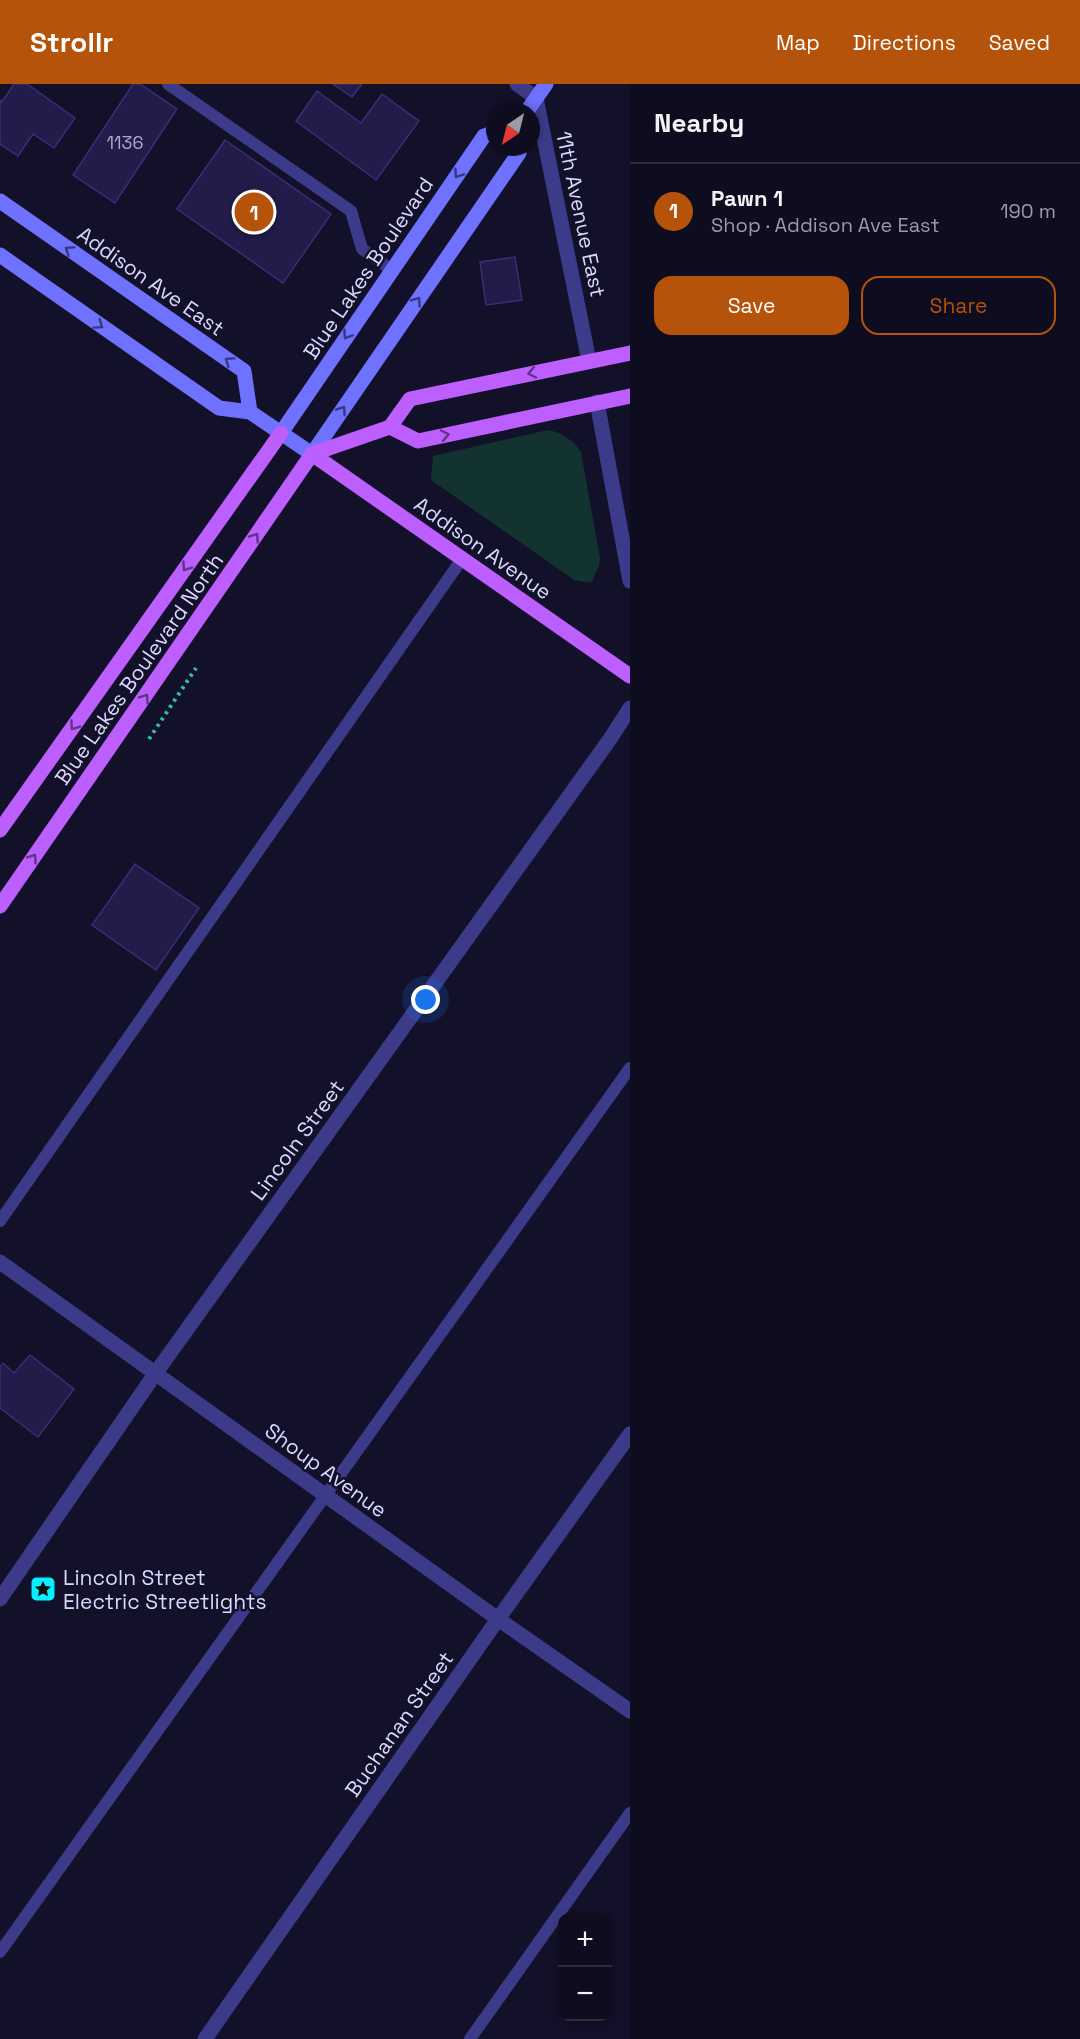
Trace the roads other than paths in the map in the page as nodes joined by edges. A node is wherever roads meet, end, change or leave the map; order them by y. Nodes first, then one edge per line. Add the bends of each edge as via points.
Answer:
1 (168, 84) edge
2 (517, 84) edge
3 (546, 84) edge
4 (530, 102) edge
5 (533, 102) edge
6 (486, 135) edge
7 (540, 140) edge
8 (517, 156) edge
9 (0, 201) edge
10 (0, 255) edge
11 (392, 270) junction
12 (630, 353) edge
13 (589, 361) junction
14 (630, 396) edge
15 (597, 402) junction
16 (250, 412) junction
17 (390, 427) junction
18 (280, 433) junction
19 (312, 454) junction
20 (462, 559) junction
21 (630, 581) edge
22 (630, 676) edge
23 (630, 708) edge
24 (0, 830) edge
25 (0, 906) edge
26 (630, 1068) edge
27 (0, 1221) edge
28 (0, 1262) edge
29 (156, 1374) junction
30 (630, 1434) edge
31 (326, 1496) junction
32 (0, 1599) edge
33 (498, 1619) junction
34 (630, 1711) edge
35 (630, 1813) edge
36 (0, 1952) edge
37 (205, 2039) edge
38 (470, 2039) edge

1 - 11 lane via 351,211 362,249
2 - 4 street
3 - 5 main road
6 -> 11 main road, Blue Lakes Boulevard
7 - 13 street, 11th Avenue East
19 -> 8 main road
16 -> 9 main road, Addison Ave East via 244,371
10 -> 16 main road via 219,408
11 -> 18 main road, Blue Lakes Boulevard
12 - 13 main road
13 -> 17 main road via 410,399
14 - 15 main road
17 -> 15 main road via 418,441
15 - 21 street
16 - 18 main road
17 - 19 main road
18 - 19 main road
18 -> 24 main road, Blue Lakes Boulevard North
19 - 20 main road, Addison Avenue
25 -> 19 main road, Blue Lakes Boulevard North
20 - 22 main road, Addison Avenue
20 - 27 lane
23 - 29 street, Lincoln Street
26 - 31 lane
28 - 29 street, Shoup Avenue
29 - 31 street, Shoup Avenue
29 - 32 street, Lincoln Street
30 - 33 street, Buchanan Street
31 - 33 street, Shoup Avenue
31 - 36 lane
33 - 34 street, Shoup Avenue
33 - 37 street, Buchanan Street
35 - 38 lane

